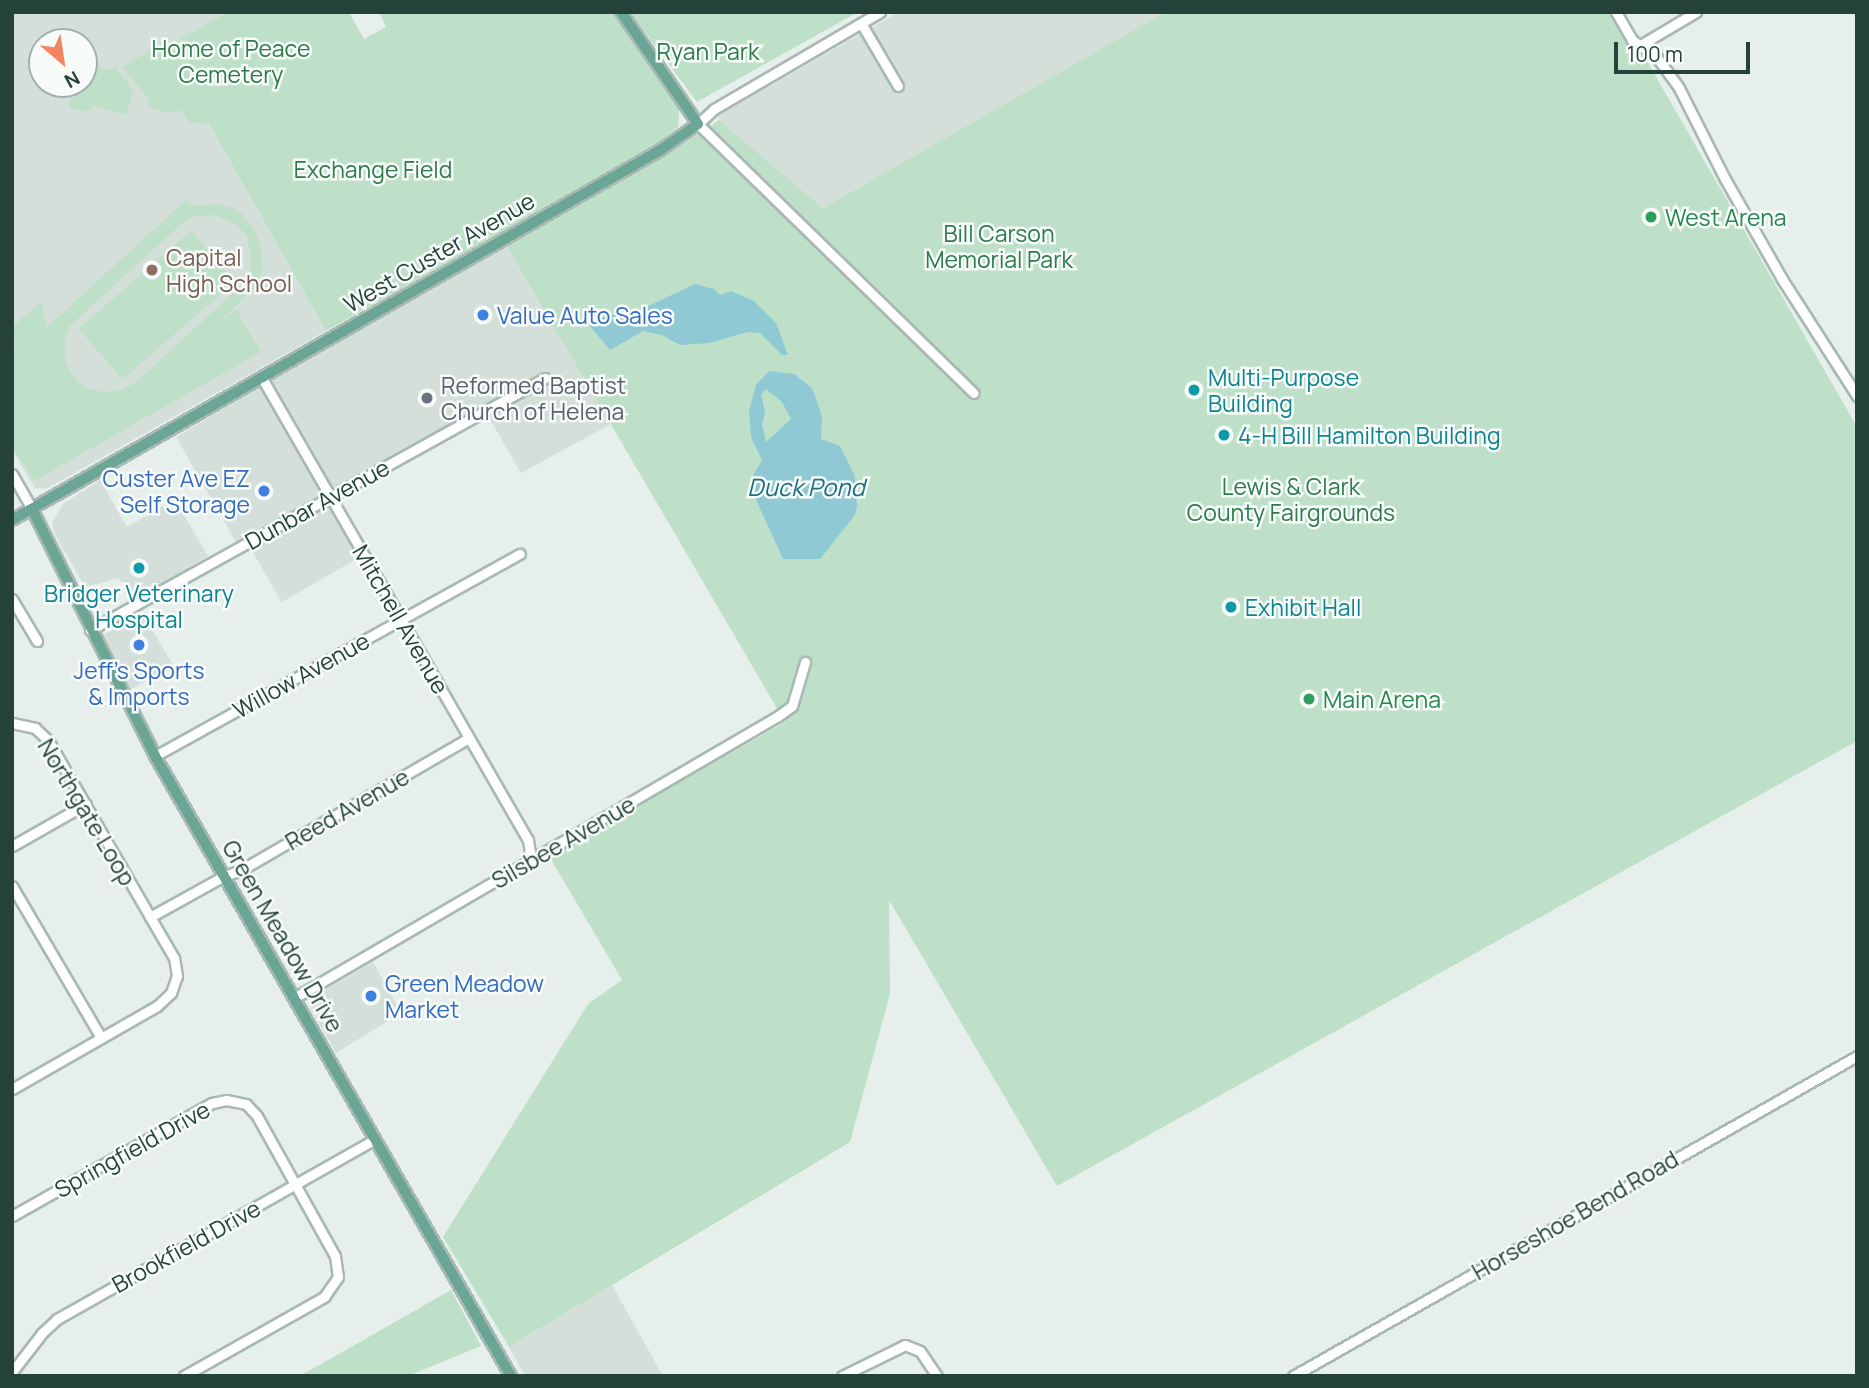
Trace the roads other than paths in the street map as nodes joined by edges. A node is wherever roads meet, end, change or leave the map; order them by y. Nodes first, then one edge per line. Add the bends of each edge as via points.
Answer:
1 (621, 12) edge
2 (880, 12) edge
3 (1616, 12) edge
4 (1696, 12) edge
5 (861, 23) junction
6 (1642, 44) junction
7 (898, 86) dead end
8 (698, 124) junction
9 (262, 378) junction
10 (545, 378) dead end
11 (974, 393) dead end
12 (1857, 396) edge
13 (12, 474) edge
14 (331, 497) junction
15 (32, 509) junction
16 (12, 520) edge
17 (520, 554) dead end
18 (12, 599) edge
19 (401, 620) junction
20 (90, 630) junction
21 (37, 641) dead end
22 (805, 662) dead end
23 (12, 723) edge
24 (469, 738) junction
25 (155, 756) junction
26 (86, 804) junction
27 (12, 846) edge
28 (526, 862) junction
29 (224, 876) junction
30 (12, 886) edge
31 (149, 917) junction
32 (294, 998) junction
33 (101, 1038) junction
34 (1857, 1055) edge
35 (12, 1089) edge
36 (375, 1139) junction
37 (296, 1184) junction
38 (12, 1216) edge
39 (12, 1372) edge
40 (184, 1376) edge
41 (511, 1376) edge
42 (842, 1376) edge
43 (936, 1376) edge
44 (1293, 1376) edge

1 - 8 main road
2 - 5 street, West Custer Avenue
3 - 6 street via 1632,40
4 - 6 street
5 - 7 street
5 - 8 street, West Custer Avenue via 714,109
6 - 12 street via 1656,55 1679,88 1782,279
8 - 9 main road, West Custer Avenue via 659,152
8 - 11 street
9 - 14 street, Mitchell Avenue
9 - 15 main road, West Custer Avenue
10 - 14 street, Dunbar Avenue
13 - 15 street
14 - 19 street, Mitchell Avenue
14 - 20 street, Dunbar Avenue
15 - 16 main road, West Custer Avenue
15 - 20 main road, Green Meadow Drive
17 - 19 street, Willow Avenue
18 - 21 street
19 - 24 street, Mitchell Avenue
19 - 25 street, Willow Avenue
20 - 25 main road, Green Meadow Drive
22 - 28 street, Silsbee Avenue via 792,706
23 - 26 street, Northgate Loop via 35,728 48,740
24 - 28 street, Mitchell Avenue via 528,840
24 - 29 street, Reed Avenue
25 - 29 main road, Green Meadow Drive
26 - 27 street
26 - 31 street, Northgate Loop
28 - 32 street, Silsbee Avenue
29 - 31 street, Reed Avenue
29 - 32 main road, Green Meadow Drive
30 - 33 street
31 - 33 street, Northgate Loop via 174,958 177,976 172,992 157,1006
32 - 36 main road, Green Meadow Drive
33 - 35 street
34 - 44 street, Horseshoe Bend Road
36 - 37 street, Brookfield Drive
36 - 41 main road, Green Meadow Drive
37 - 38 street, Springfield Drive via 257,1116 246,1104 226,1100 212,1103
37 - 39 street, Brookfield Drive via 57,1319
37 - 40 street, Springfield Drive via 335,1256 338,1277 332,1289
42 - 43 street via 905,1345 920,1351

